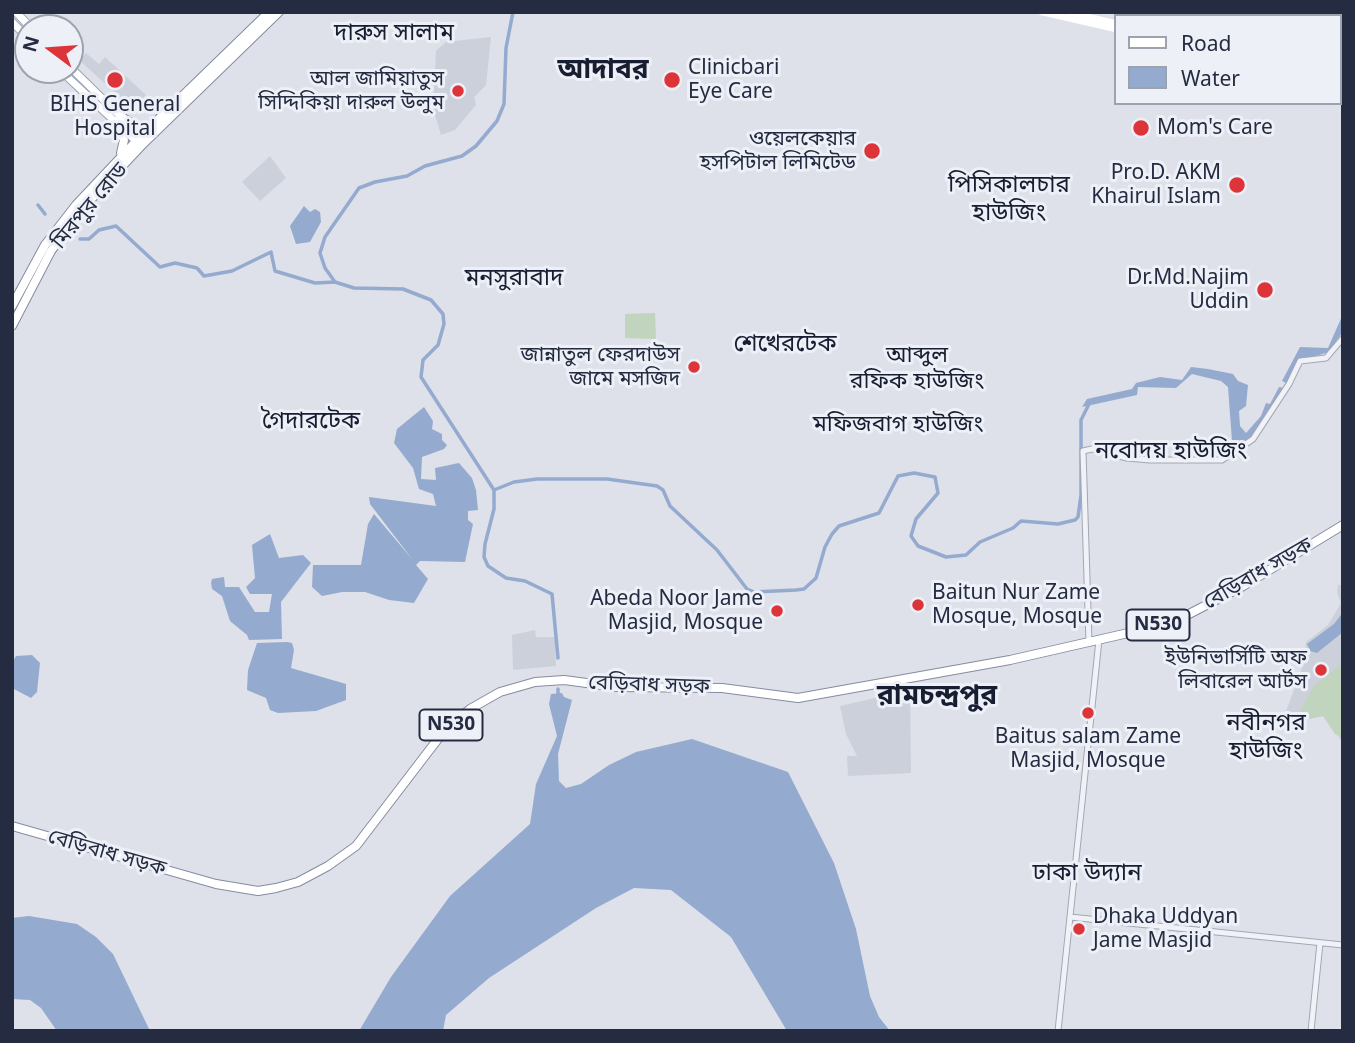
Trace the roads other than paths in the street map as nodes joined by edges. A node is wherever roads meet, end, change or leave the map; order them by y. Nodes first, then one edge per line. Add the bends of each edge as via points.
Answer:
1 (270, 12) edge
2 (278, 12) edge
3 (1041, 12) edge
4 (1068, 12) edge
5 (1114, 23) edge
6 (1114, 29) edge
7 (84, 82) edge
8 (76, 84) edge
9 (117, 119) junction
10 (151, 127) junction
11 (142, 140) junction
12 (118, 159) junction
13 (12, 306) edge
14 (12, 326) edge
15 (1343, 338) edge
16 (1343, 525) edge
17 (1100, 640) junction
18 (1089, 643) junction
19 (12, 826) edge
20 (1070, 916) junction
21 (1320, 943) junction
22 (1343, 945) edge
23 (1058, 1031) edge
24 (1311, 1031) edge

1 - 10 highway, মিরপুর রোড
2 - 11 highway, মিরপুর রোড
3 - 6 main road
4 - 5 main road
7 - 9 main road
8 - 9 main road
9 - 10 highway
9 - 11 main road
9 - 12 highway via 124,142
10 - 11 highway, মিরপুর রোড
11 - 12 highway, মিরপুর রোড
11 - 14 highway, মিরপুর রোড via 64,232
12 - 13 highway, মিরপুর রোড via 57,228
15 - 18 street via 1326,358 1300,361 1253,439 1222,460 1150,460 1083,451
16 - 17 highway, বেড়িবাধ সড়ক / N530 via 1207,605 1152,627
17 - 18 highway, বেড়িবাধ সড়ক / N530
17 - 20 street
18 - 19 highway, বেড়িবাধ সড়ক / N530 via 814,696 722,688 617,687 564,680 523,685 470,709 444,731 356,846 298,882 276,888 258,891 216,884
20 - 21 street
20 - 23 street
21 - 22 street
21 - 24 street

